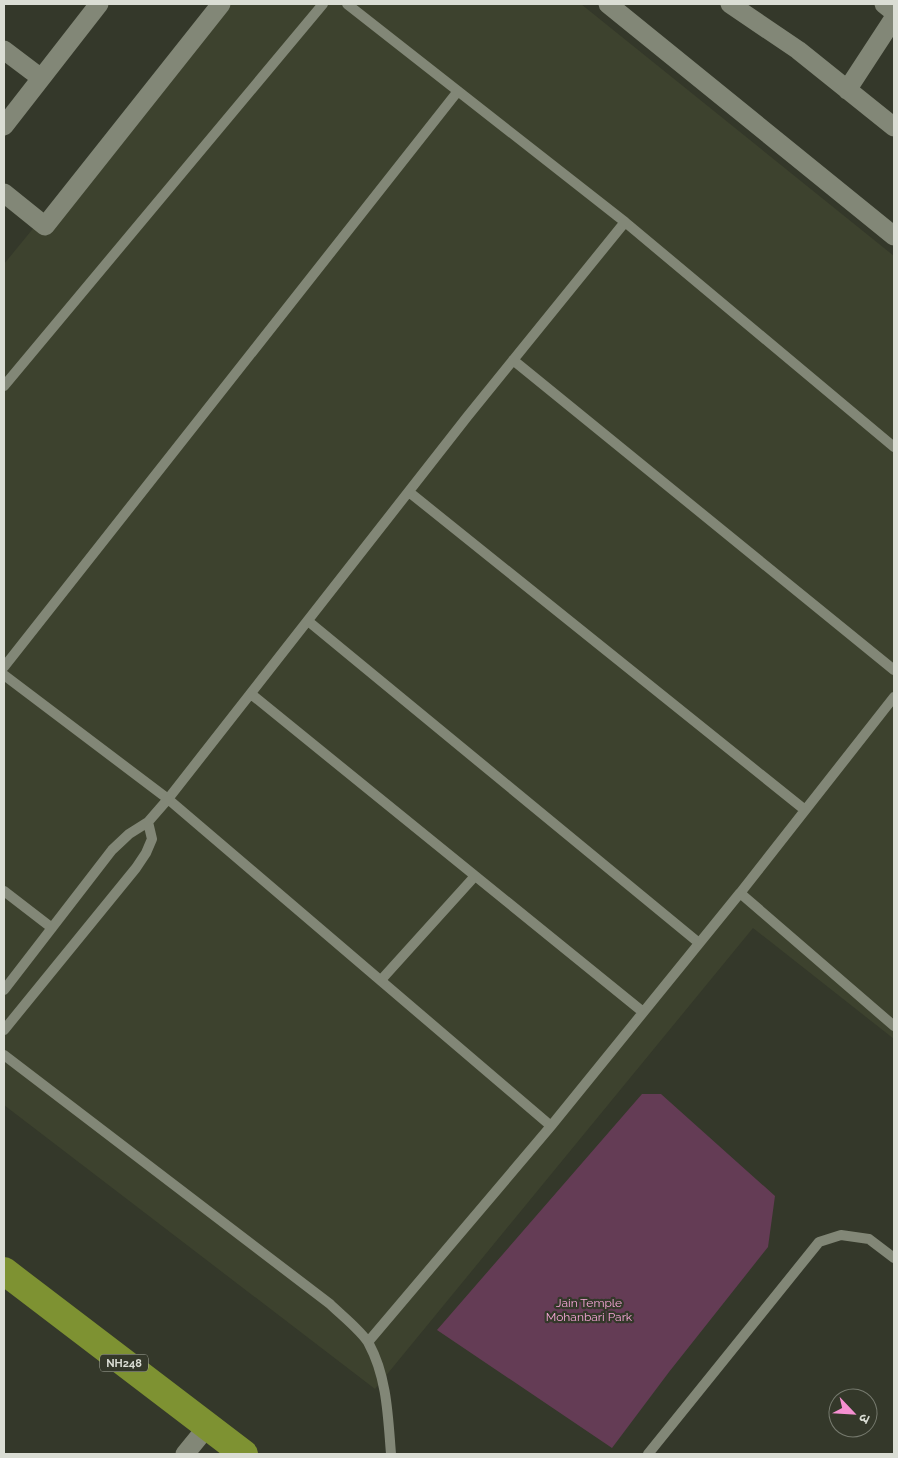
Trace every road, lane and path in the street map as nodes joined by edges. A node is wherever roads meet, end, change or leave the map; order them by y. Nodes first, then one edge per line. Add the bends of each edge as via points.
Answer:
1 (221, 4) edge
2 (323, 4) edge
3 (347, 4) edge
4 (608, 4) edge
5 (730, 4) edge
6 (884, 4) edge
7 (91, 7) edge
8 (894, 12) edge
9 (894, 18) edge
10 (4, 50) edge
11 (41, 78) junction
12 (847, 90) junction
13 (458, 91) junction
14 (4, 126) edge
15 (894, 127) edge
16 (4, 193) edge
17 (626, 222) junction
18 (894, 236) edge
19 (513, 360) junction
20 (4, 386) edge
21 (894, 446) edge
22 (409, 492) junction
23 (308, 621) junction
24 (4, 667) edge
25 (894, 670) edge
26 (4, 675) edge
27 (250, 694) junction
28 (893, 702) edge
29 (168, 799) junction
30 (805, 810) junction
31 (148, 822) junction
32 (475, 876) junction
33 (4, 891) edge
34 (729, 906) junction
35 (52, 928) junction
36 (699, 943) junction
37 (381, 980) junction
38 (4, 990) edge
39 (643, 1012) junction
40 (894, 1026) edge
41 (4, 1030) edge
42 (4, 1055) edge
43 (551, 1126) junction
44 (894, 1258) edge
45 (4, 1271) edge
46 (368, 1342) junction
47 (207, 1427) junction
48 (185, 1454) edge
49 (244, 1454) edge
50 (390, 1454) edge
51 (648, 1454) edge

1 - 16 street via 45,226
2 - 20 lane
3 - 13 lane
4 - 18 street
5 - 12 street via 798,50
6 - 8 street
7 - 11 street
9 - 12 street
10 - 11 street
11 - 14 street
12 - 15 street
13 - 17 lane
13 - 24 lane
17 - 19 lane
17 - 21 lane
19 - 22 lane
19 - 25 lane
22 - 23 lane
22 - 30 lane
23 - 27 lane
23 - 36 lane
26 - 29 lane
27 - 29 lane
27 - 32 lane
28 - 30 lane
29 - 31 lane
29 - 37 lane
30 - 34 lane
31 - 35 lane via 112,850
31 - 41 lane via 152,840 136,868
32 - 37 lane
32 - 39 lane
33 - 35 lane
34 - 36 lane
34 - 40 lane via 740,893
35 - 38 lane
36 - 39 lane
37 - 43 lane
39 - 43 lane
42 - 46 lane via 330,1304
43 - 46 lane
44 - 51 lane via 870,1239 841,1235 819,1242
45 - 47 highway, NH248
46 - 50 lane via 381,1374 388,1411
47 - 48 street
47 - 49 highway, NH248

